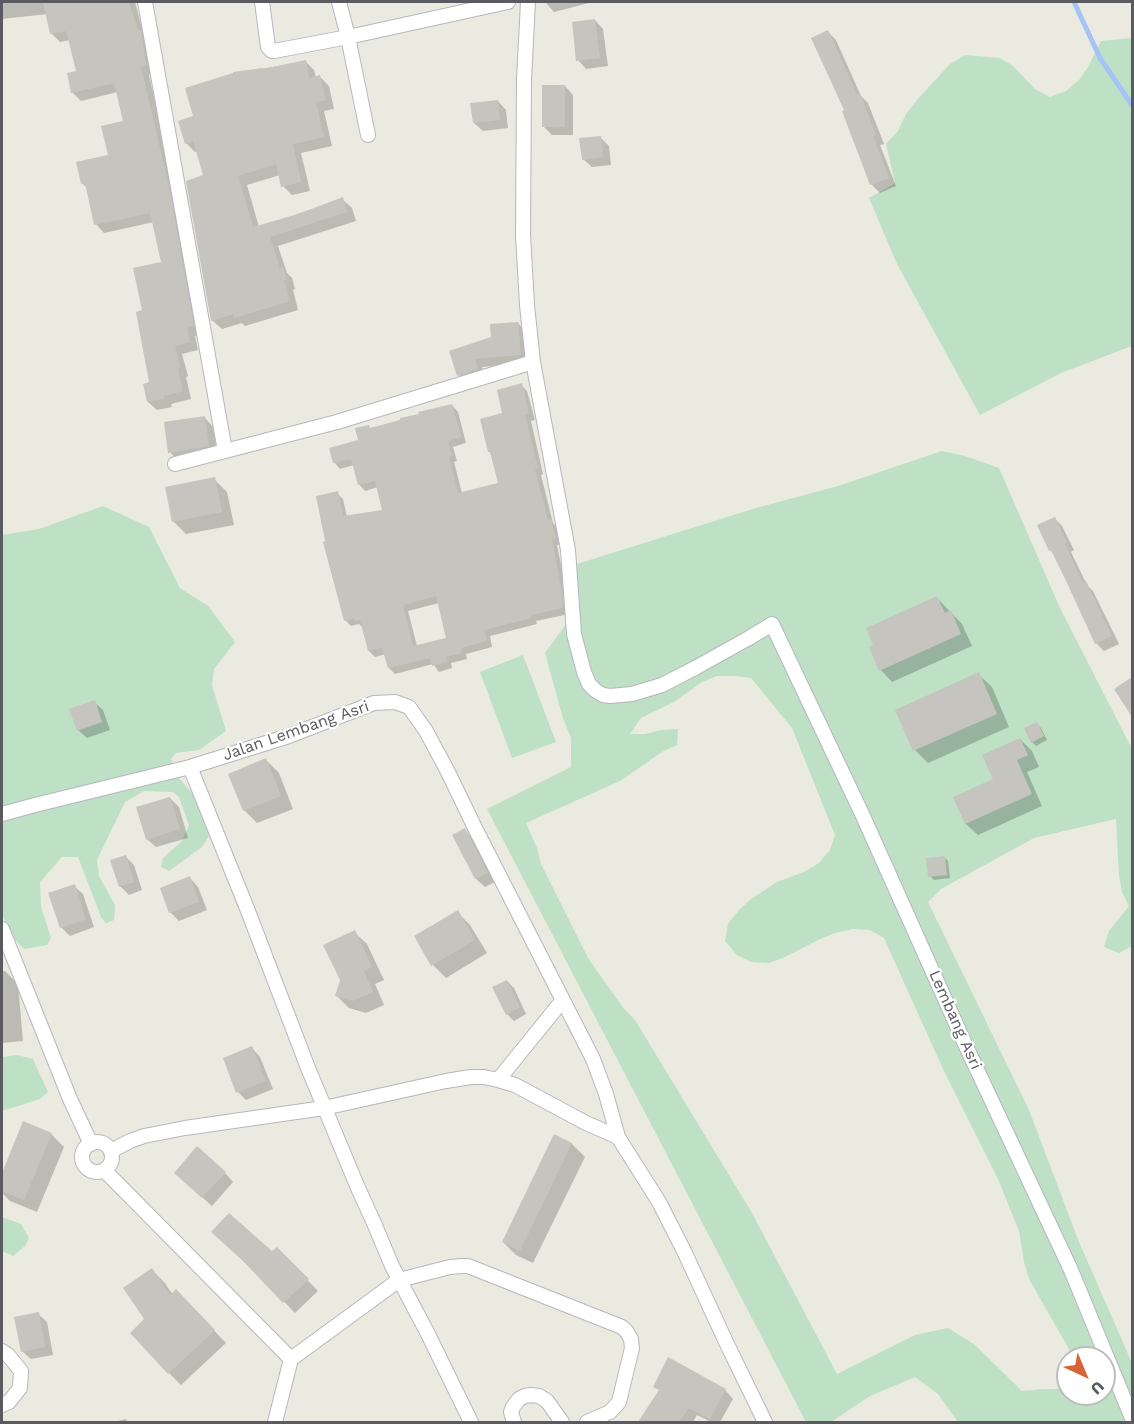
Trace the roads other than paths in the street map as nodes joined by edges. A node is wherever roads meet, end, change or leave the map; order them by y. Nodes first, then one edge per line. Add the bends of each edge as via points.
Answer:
1 (144, 2) edge
2 (262, 2) edge
3 (339, 2) edge
4 (508, 2) edge
5 (528, 2) edge
6 (348, 37) junction
7 (368, 135) dead end
8 (533, 362) junction
9 (225, 451) junction
10 (175, 464) dead end
11 (190, 767) junction
12 (2, 814) edge
13 (2, 929) edge
14 (562, 1000) junction
15 (498, 1080) junction
16 (324, 1108) junction
17 (618, 1137) junction
18 (91, 1144) junction
19 (111, 1151) junction
20 (104, 1170) junction
21 (399, 1280) junction
22 (2, 1351) edge
23 (291, 1359) junction
24 (2, 1405) edge
25 (1132, 1418) edge
26 (275, 1422) edge
27 (471, 1422) edge
28 (514, 1422) edge
29 (562, 1422) edge
30 (587, 1422) edge
31 (765, 1422) edge

1 - 9 street
2 - 6 street via 268,47 272,51
3 - 6 street
4 - 6 street
5 - 8 street via 523,235
6 - 7 street
8 - 9 street via 337,422
8 - 25 street, Lembang Asri via 568,550 574,634 589,684 610,696 650,690 771,624 1071,1270
9 - 10 street
11 - 12 street, Jalan Lembang Asri
11 - 14 street, Jalan Lembang Asri via 289,736 374,703 395,702 409,707 448,772
11 - 16 street
13 - 18 street
14 - 15 street
14 - 17 street via 593,1059
15 - 16 street via 471,1077 446,1081
15 - 17 street via 516,1085
16 - 19 street via 144,1136
16 - 21 street
17 - 31 street via 659,1202
18 - 19 street via 103,1143
18 - 20 street via 82,1153 84,1165 93,1172
19 - 20 street via 111,1162
20 - 23 street
21 - 23 street
21 - 27 street
21 - 30 street via 468,1266 622,1327 632,1348 619,1402 610,1412
22 - 24 street via 21,1371 20,1388
23 - 26 street
28 - 29 street via 513,1407 531,1395 547,1401

